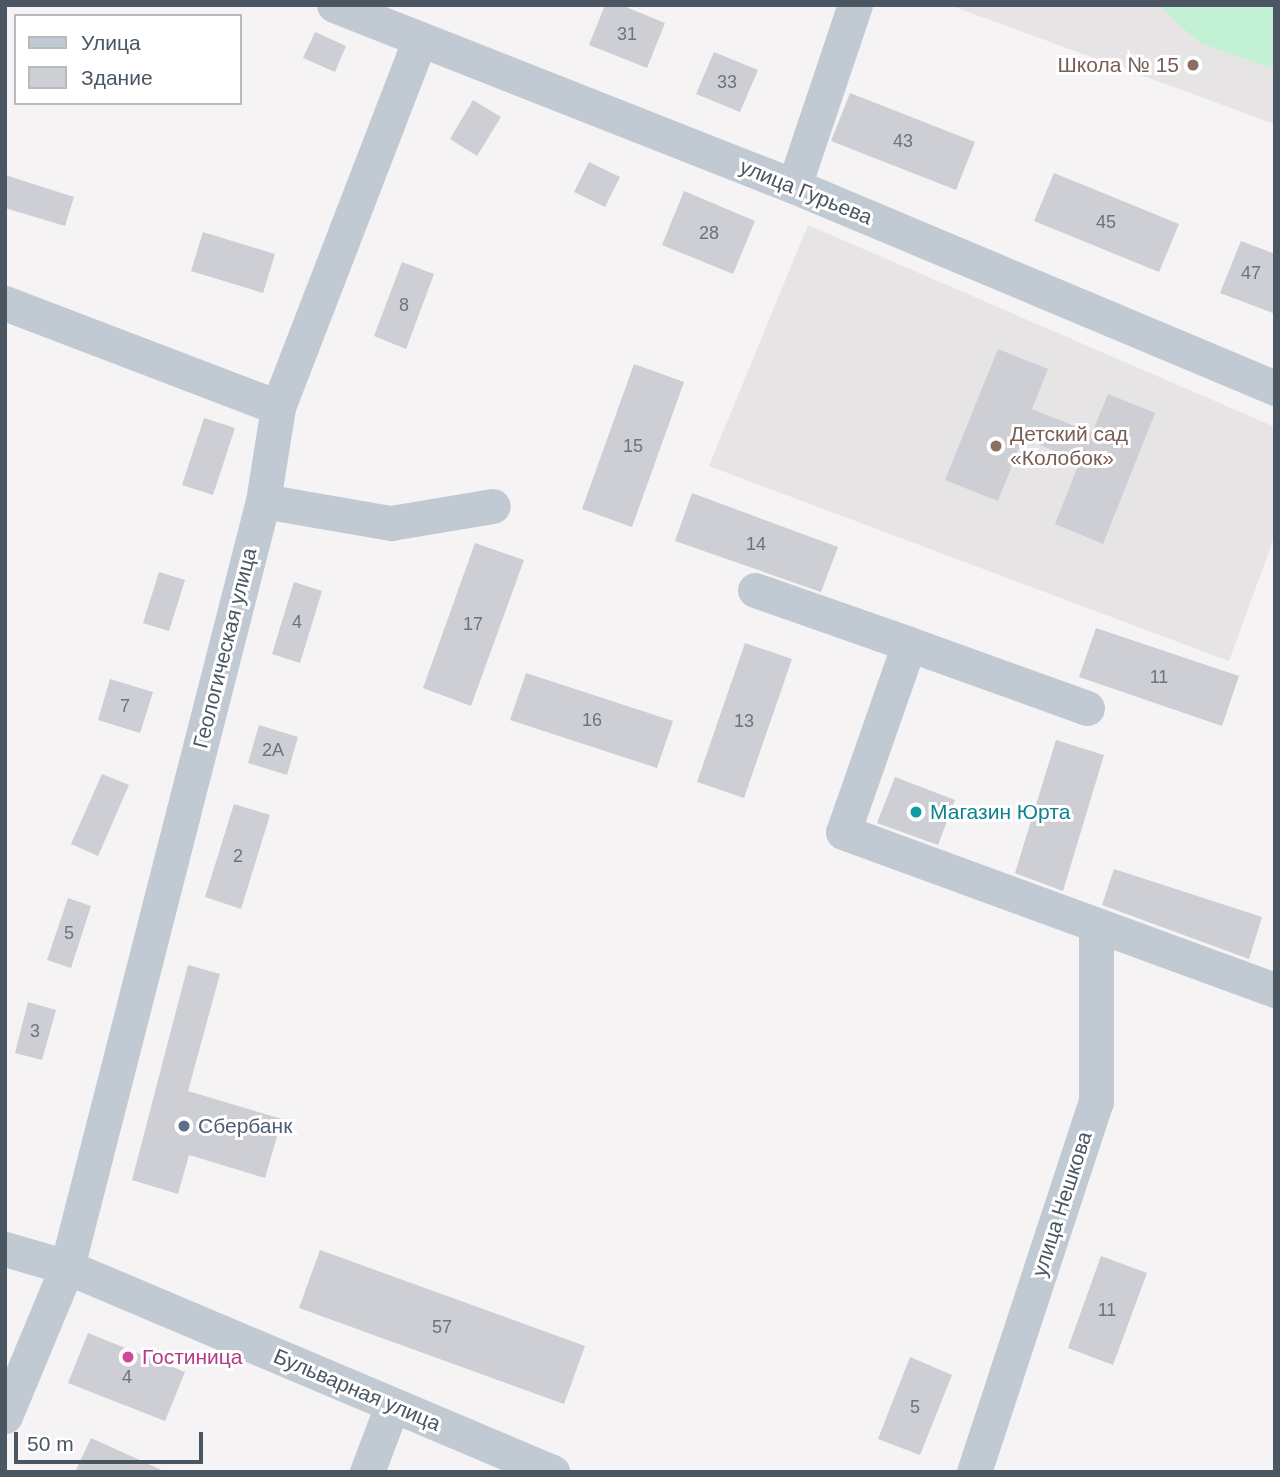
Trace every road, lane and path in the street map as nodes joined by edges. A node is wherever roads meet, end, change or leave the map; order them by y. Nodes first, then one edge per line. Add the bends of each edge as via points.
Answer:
1 (334, 5) edge
2 (855, 5) edge
3 (419, 41) junction
4 (794, 186) junction
5 (5, 303) edge
6 (1275, 388) edge
7 (278, 407) junction
8 (263, 501) junction
9 (493, 506) dead end
10 (755, 590) dead end
11 (909, 644) junction
12 (1087, 708) dead end
13 (1096, 928) junction
14 (1275, 990) edge
15 (5, 1249) edge
16 (67, 1267) junction
17 (393, 1406) junction
18 (5, 1416) edge
19 (367, 1472) edge
20 (552, 1472) edge
21 (974, 1472) edge

1 - 3 street, улица Гурьева
2 - 4 street
3 - 4 street, улица Гурьева
3 - 7 street, Геологическая улица
4 - 6 street, улица Гурьева
5 - 7 street
7 - 8 street, Геологическая улица
8 - 9 street via 391,523
8 - 16 street, Геологическая улица
10 - 11 street
11 - 12 street
11 - 13 street via 843,832
13 - 14 street
13 - 21 street, улица Нешкова via 1096,1101
15 - 16 street, Бульварная улица
16 - 17 street, Бульварная улица
16 - 18 street, Геологическая улица
17 - 19 street
17 - 20 street, Бульварная улица

